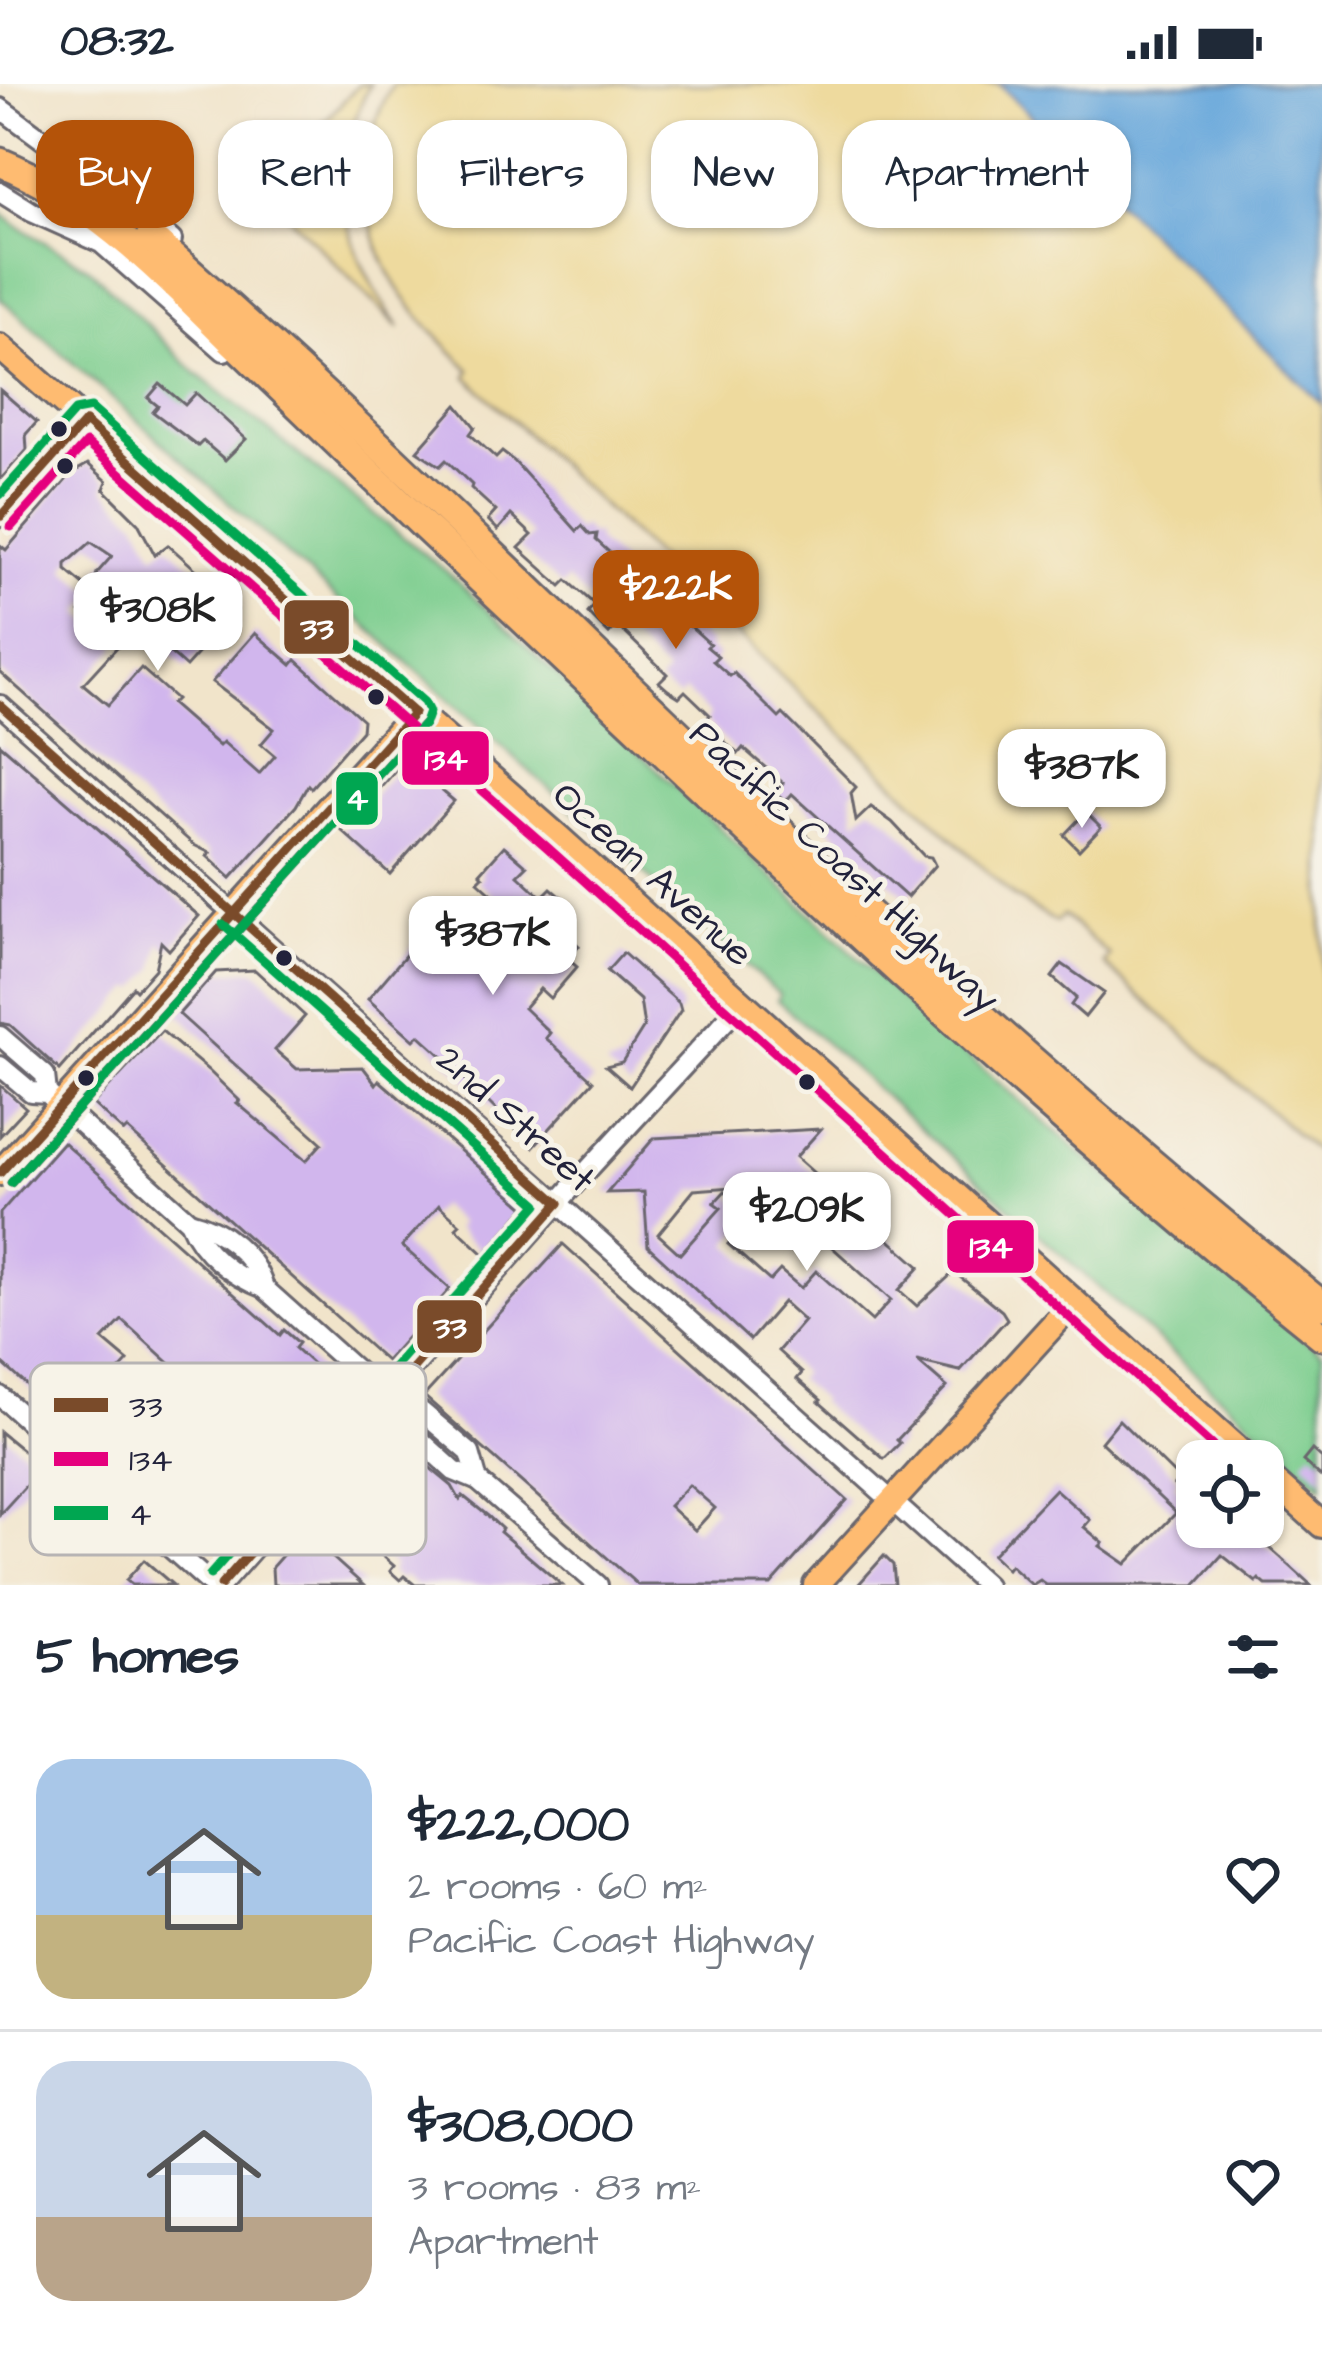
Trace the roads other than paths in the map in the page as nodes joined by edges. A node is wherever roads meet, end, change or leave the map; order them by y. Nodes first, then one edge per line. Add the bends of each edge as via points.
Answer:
1 (0, 108) edge
2 (0, 143) edge
3 (0, 162) edge
4 (0, 192) edge
5 (0, 347) edge
6 (284, 355) junction
7 (85, 422) junction
8 (362, 467) junction
9 (0, 517) edge
10 (0, 705) edge
11 (414, 713) junction
12 (233, 913) junction
13 (742, 1003) junction
14 (0, 1036) edge
15 (0, 1066) edge
16 (54, 1099) junction
17 (0, 1173) edge
18 (559, 1203) junction
19 (1239, 1254) junction
20 (1073, 1303) junction
21 (1322, 1305) edge
22 (1322, 1336) edge
23 (349, 1363) edge
24 (419, 1363) edge
25 (0, 1396) edge
26 (30, 1422) edge
27 (1227, 1440) edge
28 (426, 1446) edge
29 (1284, 1491) edge
30 (892, 1500) junction
31 (1322, 1525) edge
32 (182, 1555) edge
33 (244, 1555) edge
34 (216, 1585) edge
35 (598, 1585) edge
36 (816, 1585) edge
37 (986, 1585) edge

1 - 6 street via 159,227
2 - 6 highway, Pacific Coast Highway via 96,195
3 - 8 highway, Pacific Coast Highway via 85,207 133,244
4 - 8 street via 116,254
5 - 7 main road, Ocean Avenue
6 - 19 highway, Pacific Coast Highway via 855,902
7 - 9 street
7 - 11 main road, Ocean Avenue
8 - 19 highway, Pacific Coast Highway via 916,990
10 - 12 street, 2nd Street
11 - 12 main road
11 - 13 main road, Ocean Avenue
12 - 16 main road
12 - 18 street, 2nd Street
13 - 18 street
13 - 20 main road, Ocean Avenue
14 - 16 street via 45,1075
15 - 16 street via 31,1092
16 - 17 main road
16 - 23 street via 189,1221 198,1242
18 - 24 street
18 - 30 street, 2nd Street
19 - 21 highway, Pacific Coast Highway
19 - 22 highway, Pacific Coast Highway
20 - 27 main road, Ocean Avenue
20 - 30 main road
25 - 26 street
28 - 35 street
29 - 31 main road
30 - 36 main road
30 - 37 street, 2nd Street
32 - 34 street
33 - 34 street

